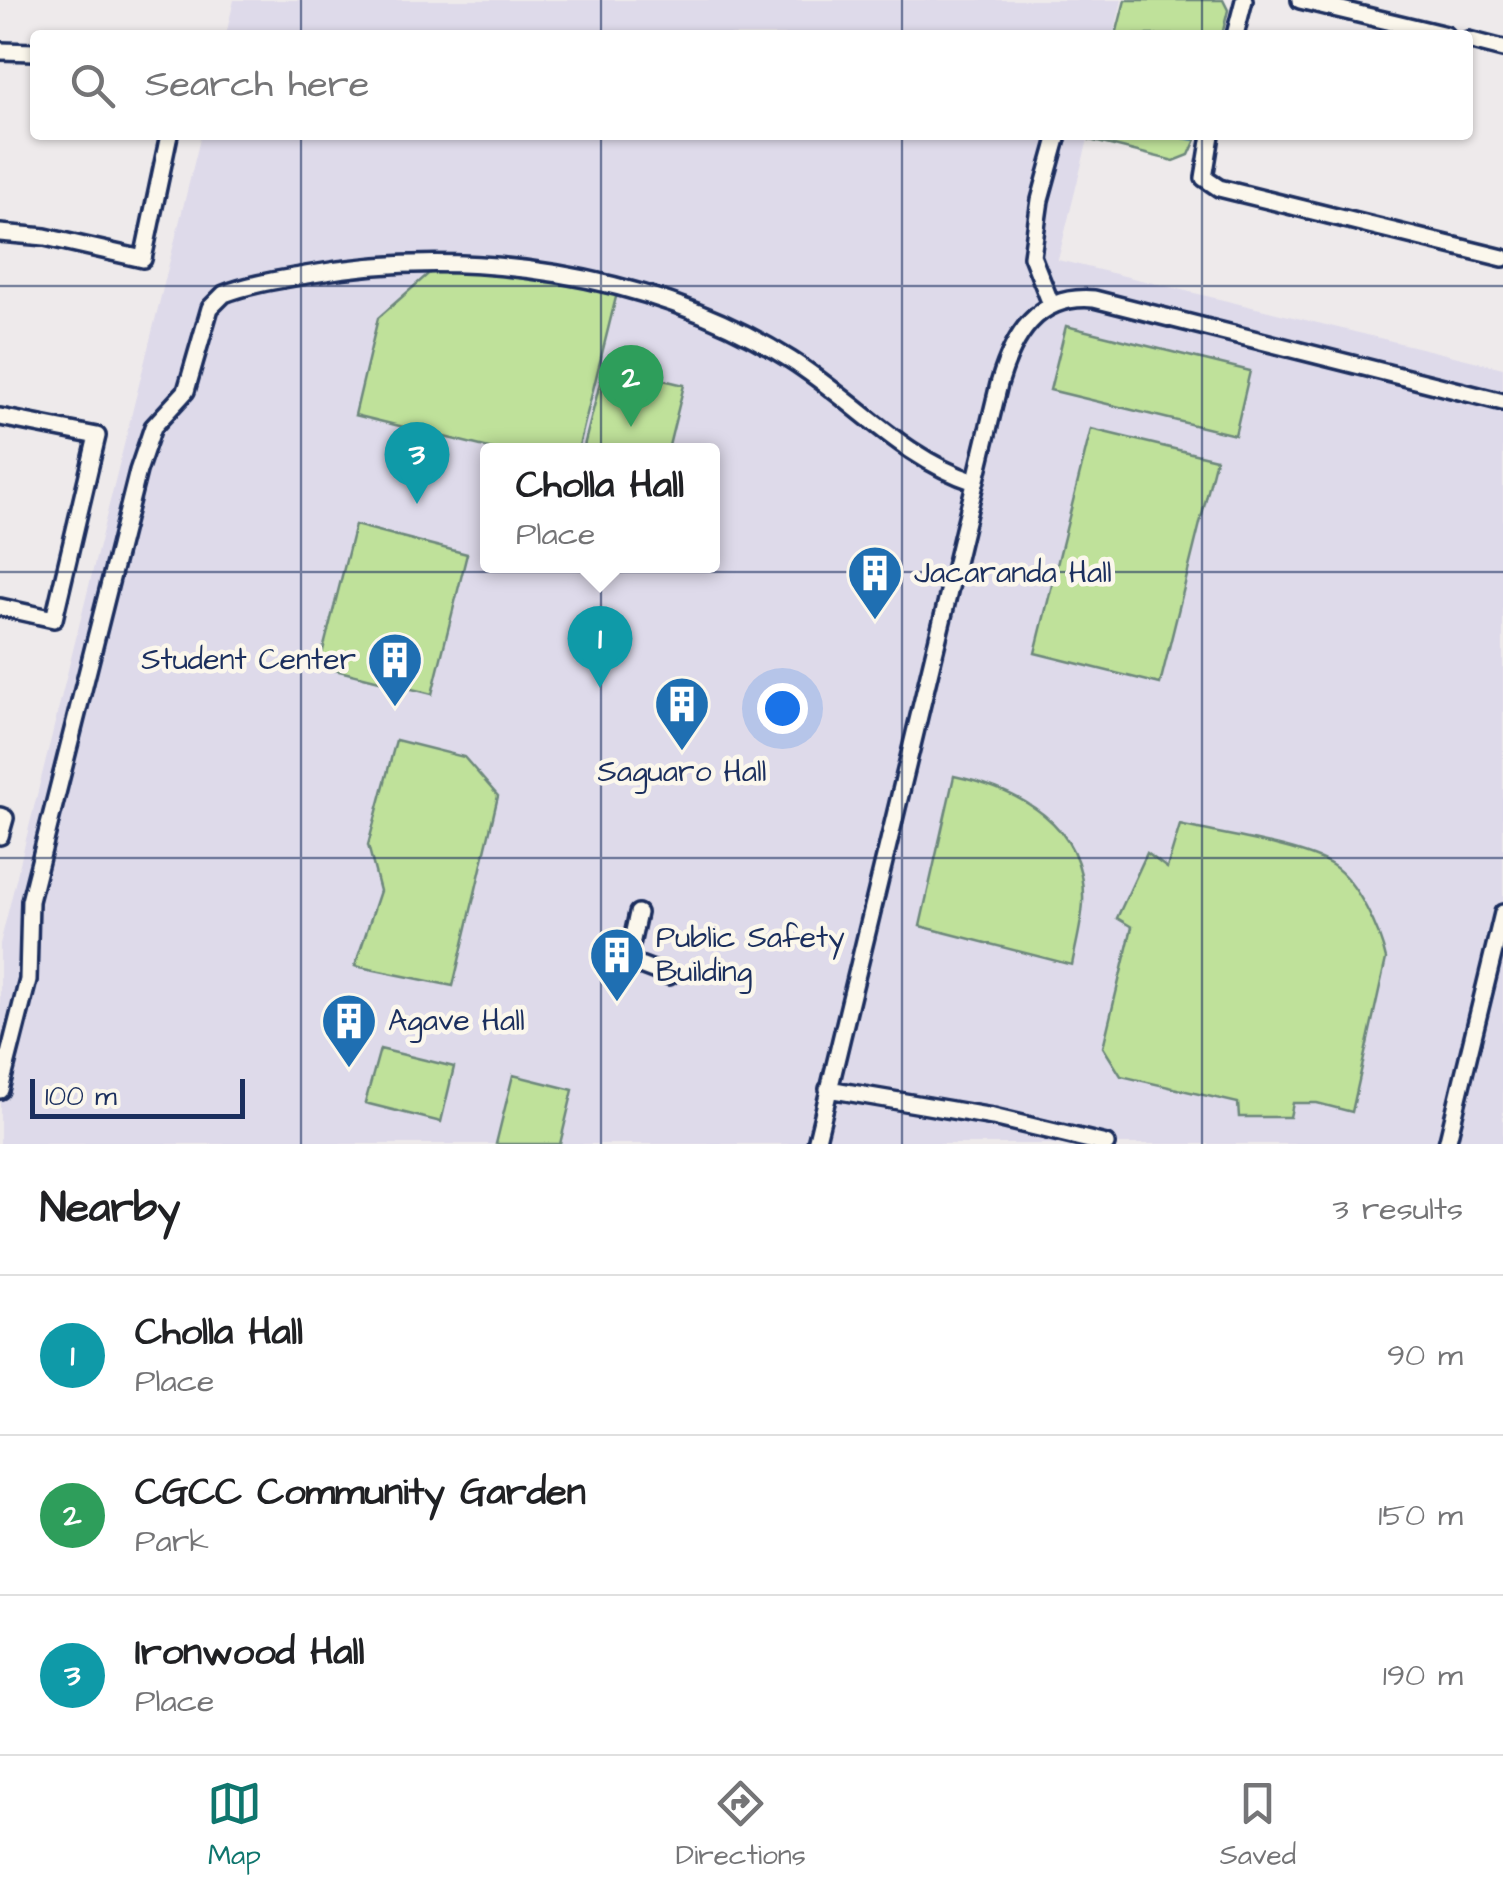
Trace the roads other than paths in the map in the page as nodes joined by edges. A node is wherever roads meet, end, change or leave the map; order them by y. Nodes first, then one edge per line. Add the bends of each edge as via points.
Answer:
1 (1244, 0) edge
2 (1300, 0) edge
3 (1236, 30) edge
4 (1425, 30) edge
5 (1473, 41) edge
6 (1503, 49) edge
7 (0, 51) edge
8 (30, 52) edge
9 (169, 140) edge
10 (1057, 140) edge
11 (1210, 140) edge
12 (0, 233) edge
13 (1503, 258) edge
14 (1050, 304) junction
15 (1503, 402) edge
16 (0, 417) edge
17 (974, 482) junction
18 (0, 607) edge
19 (0, 816) edge
20 (0, 836) edge
21 (638, 913) dead end
22 (1503, 913) edge
23 (669, 976) dead end
24 (828, 1088) junction
25 (0, 1090) edge
26 (816, 1144) edge
27 (1106, 1144) edge
28 (1447, 1144) edge

1 - 3 street
2 - 4 street
5 - 6 street
7 - 8 street
9 - 12 street via 143,260 45,236
10 - 14 street via 1032,256
11 - 13 street via 1204,178 1219,188
14 - 15 street via 1094,299
14 - 17 street via 1010,347
16 - 18 street via 97,436 54,619
17 - 24 street
17 - 25 street via 920,459 790,359 703,316 570,274 428,262 347,268 224,294 210,308 186,391 161,416 144,448 30,901 28,980
19 - 20 street
21 - 23 street via 632,962
22 - 28 street
24 - 26 street
24 - 27 street

